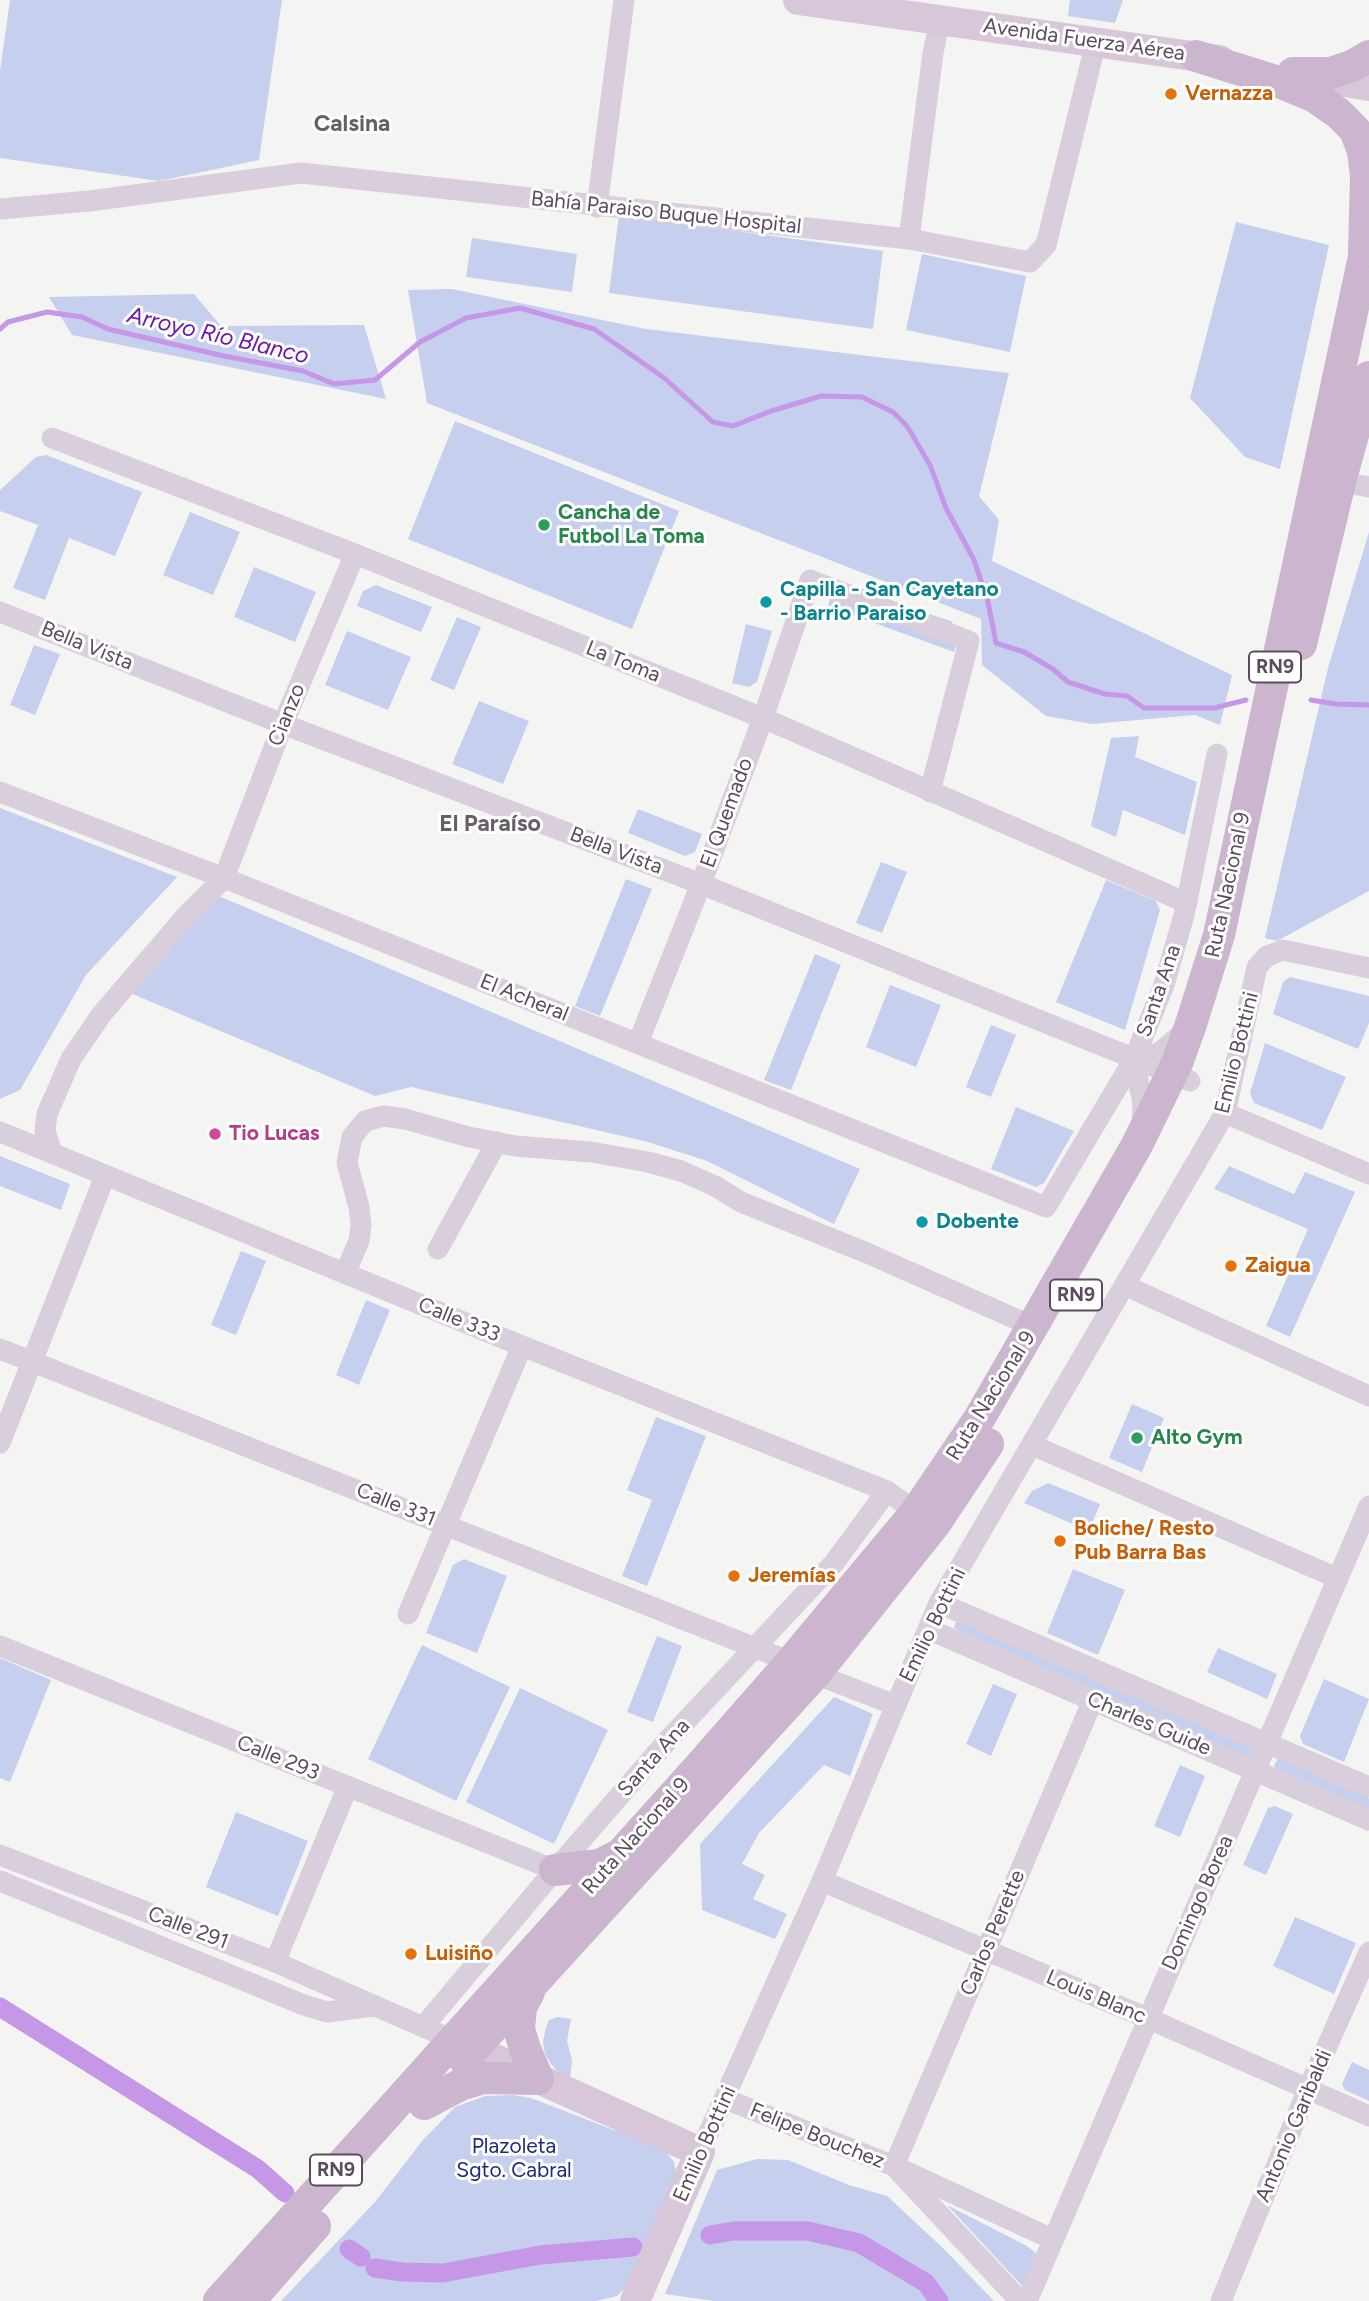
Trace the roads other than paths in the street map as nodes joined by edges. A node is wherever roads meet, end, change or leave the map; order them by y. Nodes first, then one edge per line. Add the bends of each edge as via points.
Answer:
1 (624, 0) edge
2 (798, 0) edge
3 (940, 19) junction
4 (1096, 41) junction
5 (1196, 56) junction
6 (1369, 57) edge
7 (1293, 73) junction
8 (1369, 86) edge
9 (597, 207) junction
10 (0, 209) edge
11 (909, 239) junction
12 (1367, 245) edge
13 (1369, 377) edge
14 (52, 438) dead end
15 (1362, 486) edge
16 (355, 554) junction
17 (0, 612) edge
18 (762, 718) junction
19 (283, 724) junction
20 (1217, 754) dead end
21 (0, 792) edge
22 (930, 792) junction
23 (224, 878) junction
24 (701, 884) junction
25 (1186, 903) junction
26 (1369, 968) edge
27 (1191, 1024) junction
28 (638, 1043) junction
29 (1134, 1059) junction
30 (1181, 1077) junction
31 (1225, 1113) junction
32 (47, 1115) junction
33 (1142, 1134) junction
34 (7, 1135) edge
35 (497, 1142) junction
36 (52, 1153) junction
37 (1369, 1174) edge
38 (105, 1175) junction
39 (1046, 1207) joint
40 (438, 1249) dead end
41 (345, 1273) junction
42 (1126, 1286) junction
43 (1034, 1327) junction
44 (522, 1346) junction
45 (0, 1349) edge
46 (32, 1361) junction
47 (1369, 1395) edge
48 (0, 1443) edge
49 (1032, 1445) junction
50 (887, 1492) junction
51 (1369, 1506) edge
52 (916, 1513) junction
53 (446, 1525) junction
54 (1337, 1578) junction
55 (939, 1603) junction
56 (408, 1614) dead end
57 (928, 1629) junction
58 (0, 1646) edge
59 (754, 1647) junction
60 (803, 1668) junction
61 (1093, 1699) junction
62 (895, 1705) junction
63 (1268, 1744) junction
64 (1256, 1770) junction
65 (348, 1786) junction
66 (1369, 1787) edge
67 (1369, 1820) edge
68 (0, 1855) edge
69 (618, 1856) junction
70 (555, 1870) junction
71 (0, 1881) edge
72 (821, 1881) junction
73 (986, 1950) junction
74 (1369, 1952) edge
75 (275, 1962) junction
76 (530, 1990) junction
77 (373, 2006) junction
78 (1147, 2018) junction
79 (423, 2027) junction
80 (463, 2045) junction
81 (538, 2079) junction
82 (1308, 2089) junction
83 (725, 2099) junction
84 (424, 2104) junction
85 (1369, 2116) edge
86 (700, 2152) junction
87 (894, 2166) junction
88 (1052, 2239) junction
89 (219, 2301) edge
90 (249, 2301) edge
91 (635, 2301) edge
92 (1020, 2301) edge
93 (1027, 2301) edge
94 (1222, 2301) edge

1 - 9 street
2 - 3 main road, Avenida Fuerza Aérea
3 - 4 main road, Avenida Fuerza Aérea
3 - 11 street
4 - 5 main road, Avenida Fuerza Aérea
4 - 11 street, Bahía Paraiso Buque Hospital via 1046,245 1030,262
5 - 7 main road, Avenida Fuerza Aérea
5 - 12 main road, Ruta Nacional 9 via 1315,97 1355,130 1366,176
6 - 7 main road via 1331,73
7 - 8 main road, Avenida Fuerza Aérea
9 - 10 street, Bahía Paraiso Buque Hospital via 301,173
9 - 11 street, Bahía Paraiso Buque Hospital
12 - 27 main road, Ruta Nacional 9 / RN9 via 1224,910
13 - 15 main road, Ruta Nacional 9 / RN9
14 - 16 street, La Toma
15 - 30 main road, Ruta Nacional 9 / RN9 via 1293,680 1242,920 1209,1032
16 - 18 street, La Toma
16 - 19 street, Cianzo
17 - 19 street, Bella Vista
18 - 22 street, La Toma
18 - 22 street, El Quemado via 810,580 969,641
18 - 24 street, El Quemado
19 - 23 street, Cianzo
19 - 24 street, Bella Vista
20 - 25 street, Santa Ana
21 - 23 street, El Acheral
22 - 25 street, La Toma
23 - 28 street, El Acheral
23 - 32 street via 101,1016 71,1059
24 - 28 street, El Quemado
24 - 29 street, Bella Vista
25 - 29 street, Santa Ana via 1164,985
26 - 31 street, Emilio Bottini via 1283,950 1267,956 1257,967
27 - 29 street via 1159,1053
27 - 30 main road, Ruta Nacional 9 / RN9
28 - 39 street, El Acheral
29 - 30 street, Bella Vista
29 - 33 street via 1143,1104
29 - 39 street, Santa Ana
30 - 33 main road, Ruta Nacional 9 / RN9
30 - 60 main road, Ruta Nacional 9 / RN9 via 1154,1155 983,1451 934,1525
31 - 37 street
31 - 42 street, Emilio Bottini
32 - 34 street via 32,1128
32 - 36 street via 45,1131
33 - 43 main road, Ruta Nacional 9 / RN9
34 - 36 street, Calle 333
35 - 40 street
35 - 41 street via 405,1119 384,1116 365,1121 352,1137 347,1163 361,1226
35 - 43 street via 604,1154 681,1171 741,1202
36 - 38 street, Calle 333
38 - 41 street, Calle 333
38 - 46 street
41 - 44 street, Calle 333
42 - 47 street
42 - 49 street, Emilio Bottini
43 - 52 main road, Ruta Nacional 9 / RN9
44 - 50 street, Calle 333
44 - 53 street
45 - 46 street, Calle 331
46 - 48 street
46 - 53 street, Calle 331
49 - 54 street
49 - 55 street, Emilio Bottini
50 - 52 street, Calle 333
50 - 59 street, Santa Ana via 834,1563
51 - 54 street, Domingo Borea
52 - 60 main road, Ruta Nacional 9 / RN9
53 - 56 street
53 - 59 street, Calle 331
54 - 63 street, Domingo Borea
55 - 57 street, Emilio Bottini
55 - 63 street, Charles Guide
57 - 61 street, Charles Guide
57 - 62 street, Emilio Bottini
58 - 65 street, Calle 293
59 - 60 street, Calle 331
59 - 70 street, Santa Ana
60 - 62 street, Calle 331
60 - 69 main road, Ruta Nacional 9 / RN9
60 - 76 main road, Ruta Nacional 9 / RN9
61 - 64 street, Charles Guide
61 - 73 street, Carlos Perette
62 - 72 street, Emilio Bottini
63 - 64 street, Domingo Borea
63 - 66 street, Charles Guide
64 - 67 street, Charles Guide
64 - 78 street, Domingo Borea
65 - 70 street, Calle 293
65 - 75 street
68 - 75 street, Calle 291
69 - 70 main road via 599,1865
69 - 80 main road, Ruta Nacional 9 / RN9
70 - 79 street, Santa Ana
71 - 77 street, Calle 291 via 304,2005 327,2012
72 - 73 street, Louis Blanc
72 - 83 street, Emilio Bottini
73 - 78 street, Louis Blanc
73 - 87 street, Carlos Perette
74 - 82 street, Antonio Garibaldi
75 - 77 street, Calle 291
76 - 80 main road, Ruta Nacional 9 / RN9
76 - 81 main road via 521,2007 519,2029
77 - 79 street, Calle 291
78 - 82 street, Louis Blanc
78 - 88 street, Domingo Borea
79 - 80 street, Calle 291
80 - 81 main road
80 - 84 main road, Ruta Nacional 9 / RN9
80 - 89 main road, Ruta Nacional 9 / RN9
81 - 84 main road via 484,2078
81 - 86 main road
82 - 85 street, Louis Blanc
82 - 94 street, Antonio Garibaldi
83 - 86 street, Emilio Bottini
83 - 87 street, Felipe Bouchez
84 - 90 main road, Ruta Nacional 9 / RN9
86 - 91 main road, Emilio Bottini
87 - 88 street
87 - 92 street, Felipe Bouchez
88 - 93 street, Domingo Borea

